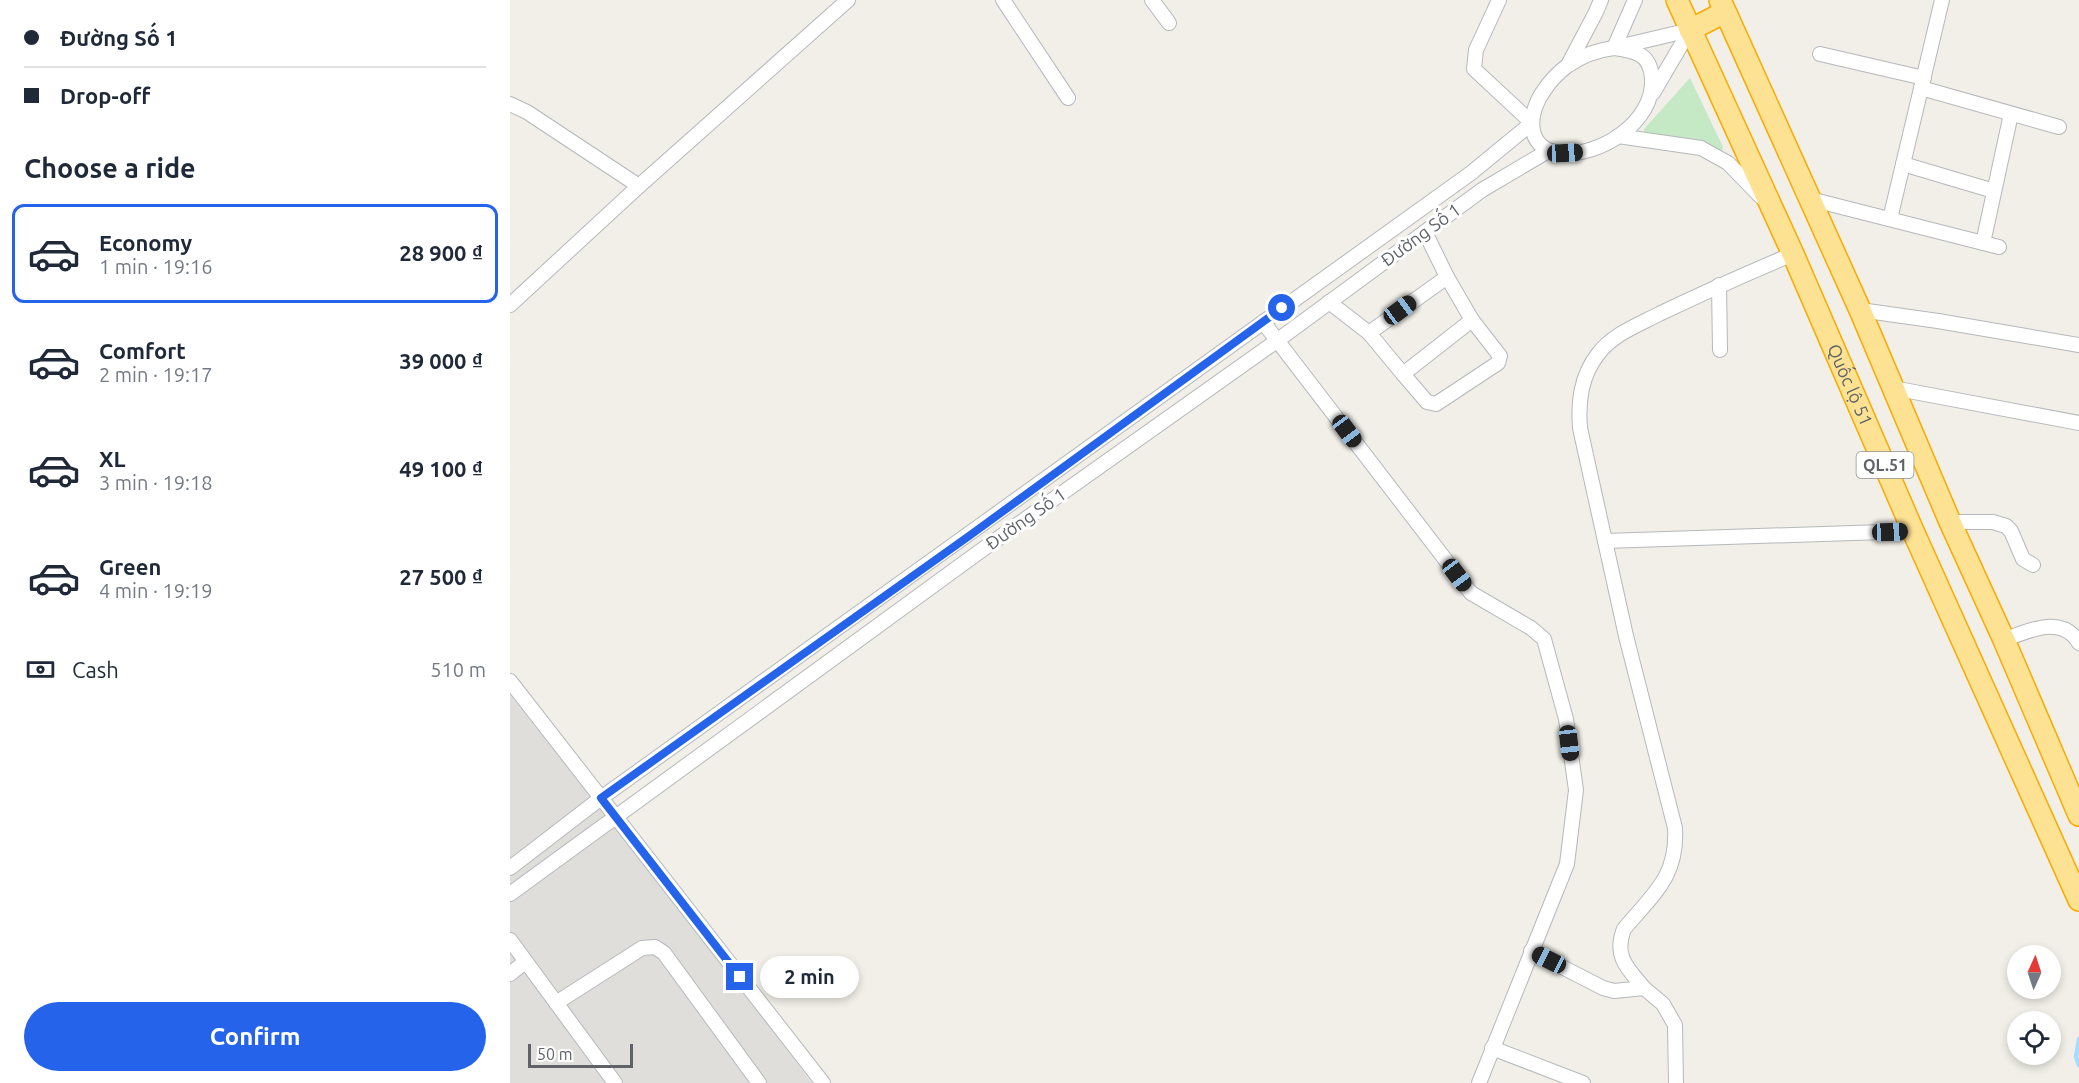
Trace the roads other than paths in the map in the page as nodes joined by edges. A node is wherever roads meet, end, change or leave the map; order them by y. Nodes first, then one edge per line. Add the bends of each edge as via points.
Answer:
1 (848, 0) edge
2 (1003, 0) edge
3 (1152, 0) edge
4 (1499, 0) edge
5 (1601, 0) edge
6 (1635, 0) edge
7 (1677, 0) edge
8 (1942, 0) edge
9 (1723, 6) edge
10 (1170, 23) dead end
11 (1690, 30) junction
12 (1614, 48) junction
13 (1820, 54) dead end
14 (1568, 66) junction
15 (1923, 83) junction
16 (1068, 98) dead end
17 (1650, 98) junction
18 (510, 104) edge
19 (2011, 114) junction
20 (1532, 123) junction
21 (2059, 128) dead end
22 (1618, 136) junction
23 (1548, 151) junction
24 (1903, 164) junction
25 (639, 186) junction
26 (1994, 191) junction
27 (1810, 199) junction
28 (1775, 215) junction
29 (1890, 219) junction
30 (1425, 232) junction
31 (1983, 243) junction
32 (1999, 247) dead end
33 (1793, 254) junction
34 (1447, 277) junction
35 (1719, 285) junction
36 (1329, 302) junction
37 (510, 305) edge
38 (1860, 310) junction
39 (1472, 320) junction
40 (1263, 322) junction
41 (1369, 333) junction
42 (1278, 340) junction
43 (2079, 345) edge
44 (1720, 350) dead end
45 (1403, 374) junction
46 (1893, 388) junction
47 (2079, 423) edge
48 (1950, 522) junction
49 (1913, 531) junction
50 (1605, 541) junction
51 (2033, 565) dead end
52 (2004, 640) junction
53 (2079, 643) edge
54 (510, 681) edge
55 (601, 798) junction
56 (2079, 815) edge
57 (616, 817) junction
58 (510, 868) edge
59 (510, 894) edge
60 (2079, 900) edge
61 (510, 940) edge
62 (1531, 951) junction
63 (525, 962) junction
64 (510, 974) edge
65 (1644, 988) junction
66 (556, 1003) junction
67 (1492, 1048) junction
68 (615, 1083) edge
69 (759, 1083) edge
70 (823, 1083) edge
71 (1479, 1083) edge
72 (1583, 1083) edge
73 (1676, 1083) edge

1 - 25 street
2 - 16 street
3 - 10 street
4 - 20 street via 1476,50 1474,69
5 - 14 street
6 - 12 street
7 - 11 highway, Quốc lộ 51 / QL.51
8 - 15 street
9 - 11 highway
9 - 27 highway, QL.51
11 - 12 street
11 - 17 street
11 - 28 highway, Quốc lộ 51 / QL.51
12 - 14 street via 1590,54
12 - 17 street via 1633,51 1647,60 1652,77
13 - 15 street
14 - 20 street via 1543,90
15 - 19 street
15 - 24 street
17 - 22 street via 1638,118
18 - 25 street
19 - 21 street
19 - 26 street
20 - 23 street via 1536,140
20 - 40 street, Đường Số 1 via 1471,174
22 - 23 street via 1583,152
22 - 28 street via 1701,148 1728,163
23 - 30 street, Đường Số 1 via 1482,190
24 - 26 street
24 - 29 street
25 - 37 street
26 - 31 street
27 - 29 street
27 - 38 highway, QL.51
28 - 33 highway, Quốc lộ 51 / QL.51
29 - 31 street
30 - 34 street
30 - 36 street, Đường Số 1
31 - 32 street
33 - 35 street
33 - 49 highway, Quốc lộ 51 / QL.51
34 - 39 street
34 - 41 street
35 - 44 street
35 - 50 street via 1617,335 1598,353 1585,376 1578,401 1580,428
36 - 41 street
36 - 42 street, Đường Số 1
38 - 43 street
38 - 46 highway, QL.51
39 - 45 street
39 - 45 street via 1500,356 1498,363 1437,404 1427,402
40 - 42 street
40 - 55 street, Đường Số 1
41 - 45 street
42 - 57 street, Đường Số 1
42 - 62 street via 1471,593 1544,639 1566,719 1575,790 1567,864
46 - 47 street
46 - 48 highway, QL.51
48 - 51 street via 1993,522 2006,526 2023,559
48 - 52 highway, QL.51
49 - 50 street
49 - 60 highway, Quốc lộ 51 / QL.51
50 - 65 street via 1675,828 1676,846 1664,881 1620,939 1622,959
52 - 53 street via 2045,627 2067,631
52 - 56 highway, QL.51
54 - 55 street
55 - 57 street
55 - 58 street, Đường Số 1
57 - 59 street, Đường Số 1
57 - 70 street
61 - 63 street
62 - 65 street via 1603,988
62 - 67 street
63 - 64 street
63 - 66 street
65 - 73 street via 1663,1004 1675,1025
66 - 68 street
66 - 69 street via 642,948 655,947 664,953
67 - 71 street
67 - 72 street

